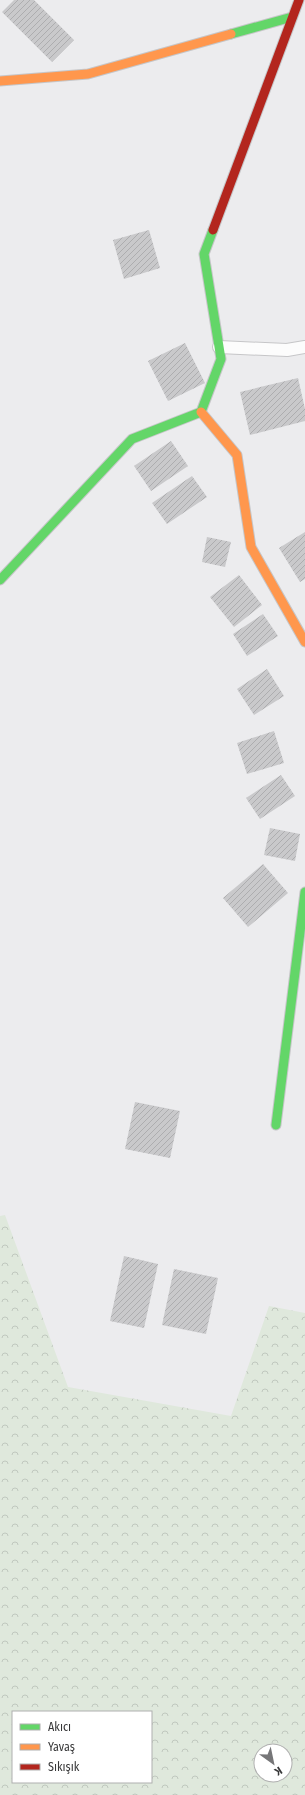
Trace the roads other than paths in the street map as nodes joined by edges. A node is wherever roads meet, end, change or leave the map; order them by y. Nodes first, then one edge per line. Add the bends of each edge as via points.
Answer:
1 (299, 0) edge
2 (292, 17) junction
3 (0, 81) edge
4 (219, 347) junction
5 (305, 347) edge
6 (201, 412) junction
7 (0, 580) edge
8 (305, 642) edge
9 (305, 892) edge
10 (276, 1125) dead end

1 - 2 street
2 - 3 street via 88,74
2 - 4 street via 204,254
4 - 5 lane via 287,350
4 - 6 street via 221,359
6 - 7 street via 132,440
6 - 8 street via 237,455 251,547
9 - 10 street

